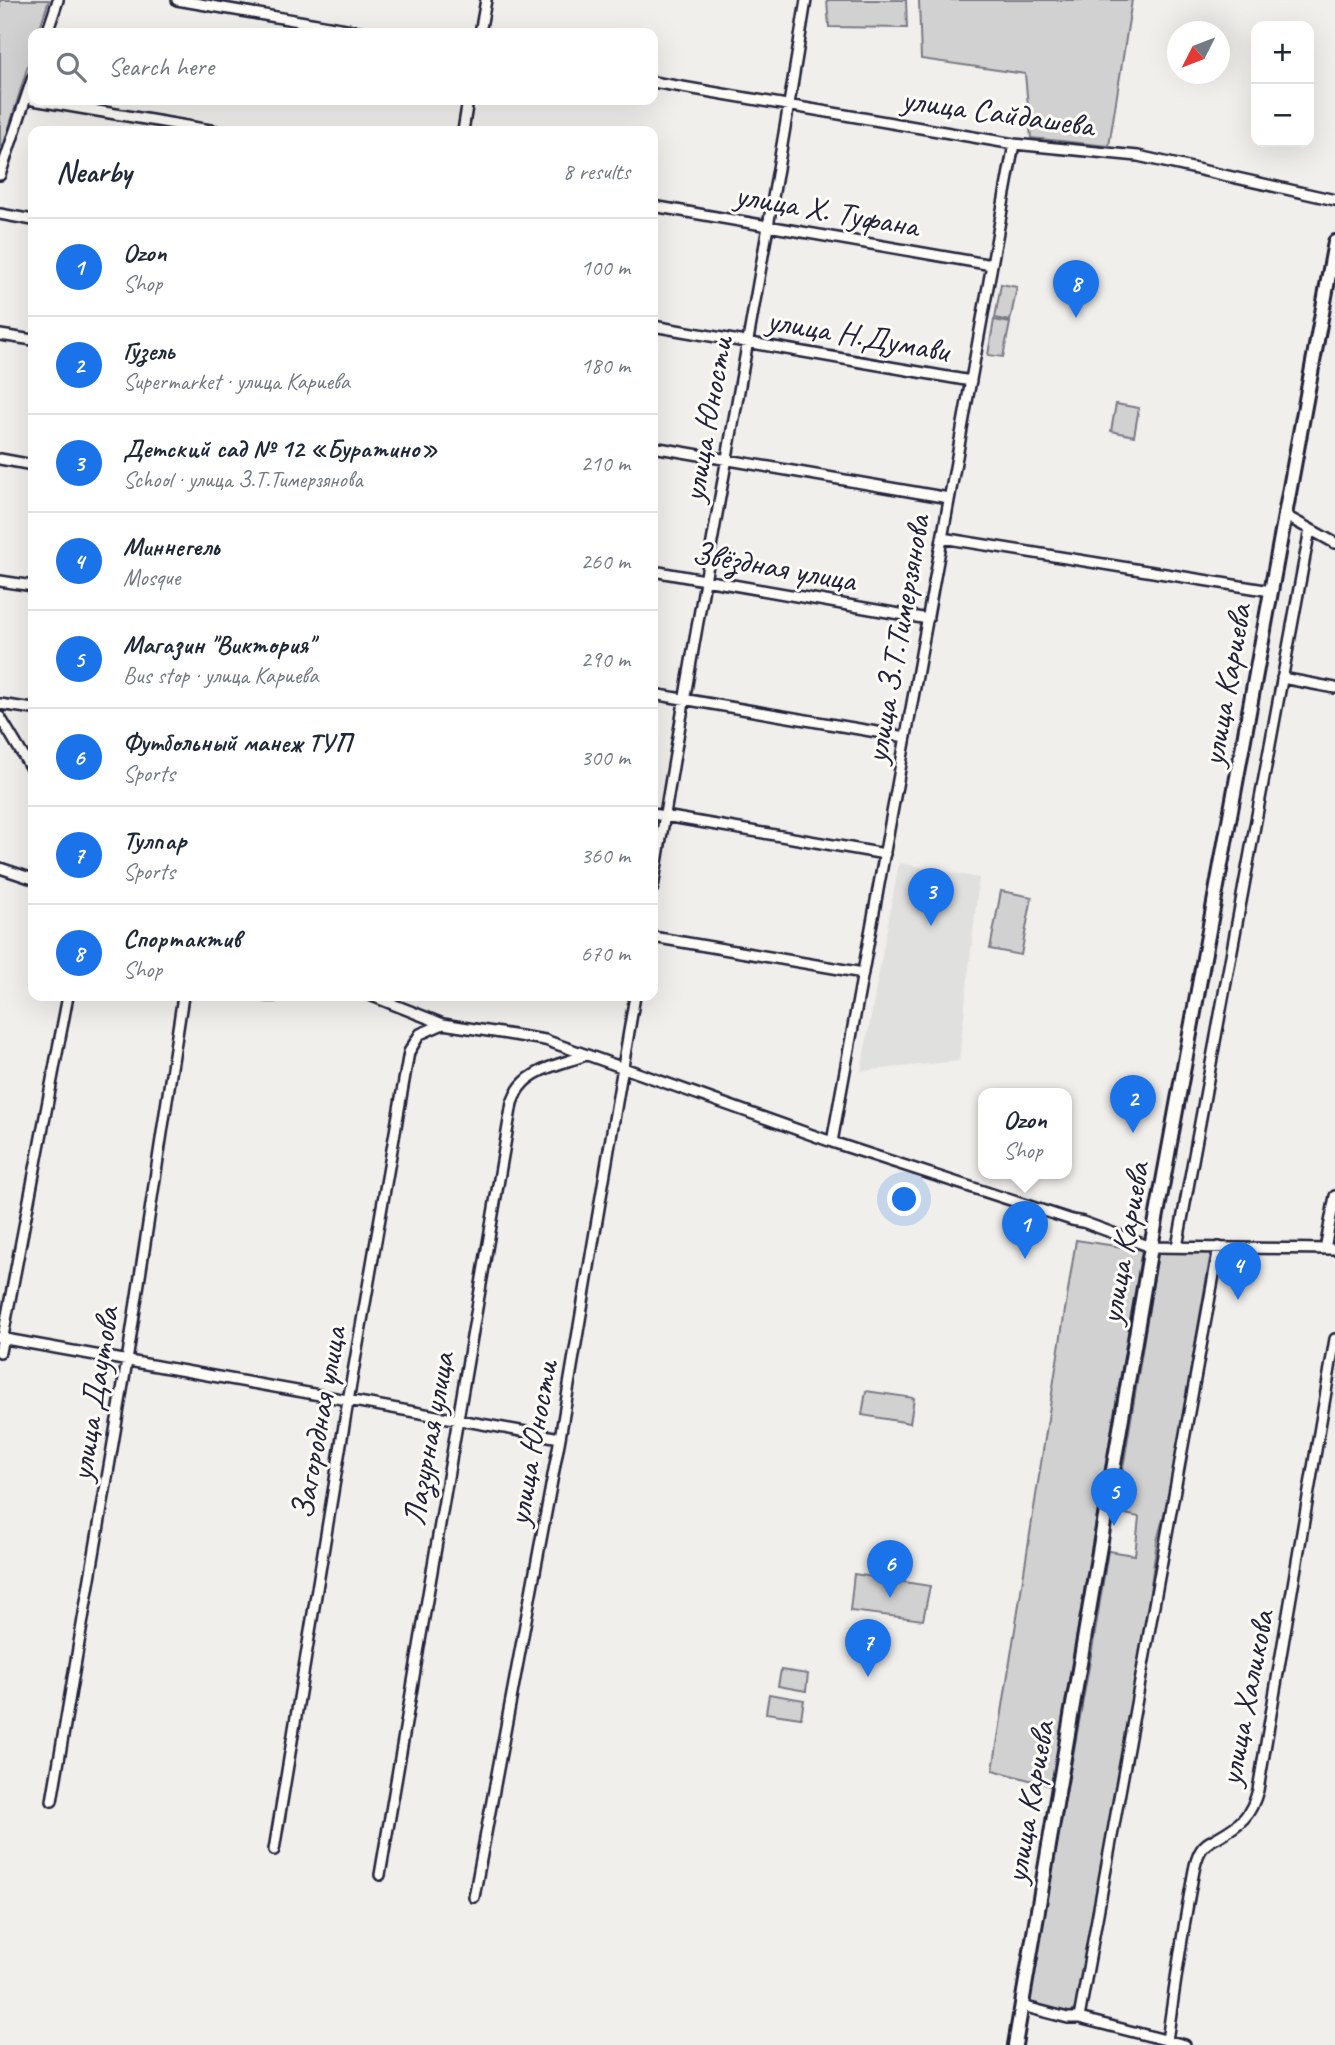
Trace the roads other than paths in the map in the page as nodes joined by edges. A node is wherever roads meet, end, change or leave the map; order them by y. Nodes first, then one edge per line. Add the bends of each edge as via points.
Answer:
1 (58, 0) edge
2 (177, 0) edge
3 (486, 0) edge
4 (806, 0) edge
5 (49, 28) edge
6 (340, 28) edge
7 (481, 28) edge
8 (658, 83) edge
9 (29, 105) edge
10 (66, 105) edge
11 (467, 105) edge
12 (789, 106) junction
13 (187, 126) edge
14 (464, 126) edge
15 (1014, 144) junction
16 (0, 176) edge
17 (1335, 200) edge
18 (658, 207) edge
19 (0, 214) edge
20 (28, 219) edge
21 (768, 226) junction
22 (1335, 242) edge
23 (992, 265) junction
24 (658, 327) edge
25 (0, 335) edge
26 (28, 339) edge
27 (748, 343) junction
28 (971, 381) junction
29 (658, 448) edge
30 (0, 459) edge
31 (727, 460) junction
32 (28, 463) edge
33 (949, 498) junction
34 (1286, 516) junction
35 (1310, 529) junction
36 (942, 538) junction
37 (1335, 543) edge
38 (658, 572) edge
39 (704, 580) junction
40 (0, 581) edge
41 (28, 585) edge
42 (1271, 591) junction
43 (928, 619) junction
44 (1282, 678) junction
45 (1335, 688) edge
46 (658, 695) edge
47 (684, 699) junction
48 (0, 704) edge
49 (28, 708) edge
50 (0, 717) edge
51 (906, 737) junction
52 (28, 764) edge
53 (658, 815) edge
54 (664, 816) junction
55 (885, 854) junction
56 (658, 855) edge
57 (0, 868) edge
58 (28, 877) edge
59 (658, 938) edge
60 (863, 973) junction
61 (67, 1001) edge
62 (182, 1001) edge
63 (385, 1001) edge
64 (634, 1001) edge
65 (443, 1024) junction
66 (586, 1055) junction
67 (622, 1068) junction
68 (832, 1142) junction
69 (1335, 1196) edge
70 (1152, 1247) junction
71 (1177, 1247) junction
72 (1219, 1247) junction
73 (1330, 1249) edge
74 (1, 1339) edge
75 (1335, 1339) edge
76 (0, 1352) edge
77 (127, 1361) junction
78 (348, 1401) junction
79 (458, 1420) junction
80 (561, 1438) junction
81 (52, 1801) dead end
82 (274, 1850) dead end
83 (380, 1875) dead end
84 (474, 1897) dead end
85 (1022, 2006) junction
86 (1079, 2018) junction
87 (1167, 2041) junction
88 (1015, 2045) edge
89 (1185, 2045) edge

1 - 5 street
2 - 6 street
3 - 7 street
4 - 12 street, улица Юности
8 - 12 street, улица Сайдашева
9 - 16 street
10 - 13 street
11 - 14 street
12 - 15 street, улица Сайдашева
12 - 21 street, улица Юности
15 - 17 street, улица Сайдашева via 1138,156
15 - 23 street, улица З.Т.Тимерзянова
18 - 21 street, улица Х. Туфана
19 - 20 street
21 - 23 street, улица Х. Туфана
21 - 27 street, улица Юности
22 - 34 main road, улица Кариева
23 - 28 street, улица З.Т.Тимерзянова
24 - 27 street, улица Н.Думави
25 - 26 street
27 - 28 street, улица Н.Думави
27 - 31 street, улица Юности
28 - 33 street, улица З.Т.Тимерзянова
29 - 31 street
30 - 32 street
31 - 33 street
31 - 39 street, улица Юности
33 - 36 street, улица З.Т.Тимерзянова
34 - 35 street
34 - 42 main road, улица Кариева
35 - 37 street
35 - 44 street
36 - 42 street
36 - 43 street, улица З.Т.Тимерзянова
38 - 39 street, Звёздная улица
39 - 43 street, Звёздная улица
39 - 47 street, улица Юности
40 - 41 street
42 - 70 main road, улица Кариева
43 - 51 street, улица З.Т.Тимерзянова
44 - 45 street
44 - 71 street
46 - 47 street
47 - 51 street
47 - 54 street, улица Юности
48 - 49 street
50 - 52 street
51 - 55 street, улица З.Т.Тимерзянова
53 - 54 street
54 - 55 street
54 - 56 street, улица Юности
55 - 60 street, улица З.Т.Тимерзянова
57 - 58 street
59 - 60 street
60 - 68 street, улица З.Т.Тимерзянова
61 - 74 street
62 - 77 street, улица Даутова
63 - 65 street
64 - 67 street, улица Юности
65 - 66 street via 545,1040
65 - 78 street, Загородная улица via 420,1034 408,1052
66 - 67 street
66 - 79 street, Лазурная улица via 529,1078 512,1103
67 - 68 street
67 - 80 street, улица Юности
68 - 70 street
69 - 73 street
70 - 71 street
70 - 85 main road, улица Кариева
71 - 72 street
72 - 73 street
72 - 86 street
74 - 76 street
74 - 77 street
75 - 87 street, улица Халикова via 1255,1803 1241,1823 1208,1842 1197,1859
77 - 78 street
77 - 81 street, улица Даутова
78 - 79 street
78 - 82 street, Загородная улица
79 - 80 street
79 - 83 street, Лазурная улица
80 - 84 street, улица Юности
85 - 86 street
85 - 88 main road, улица Кариева
86 - 87 street
87 - 89 street

